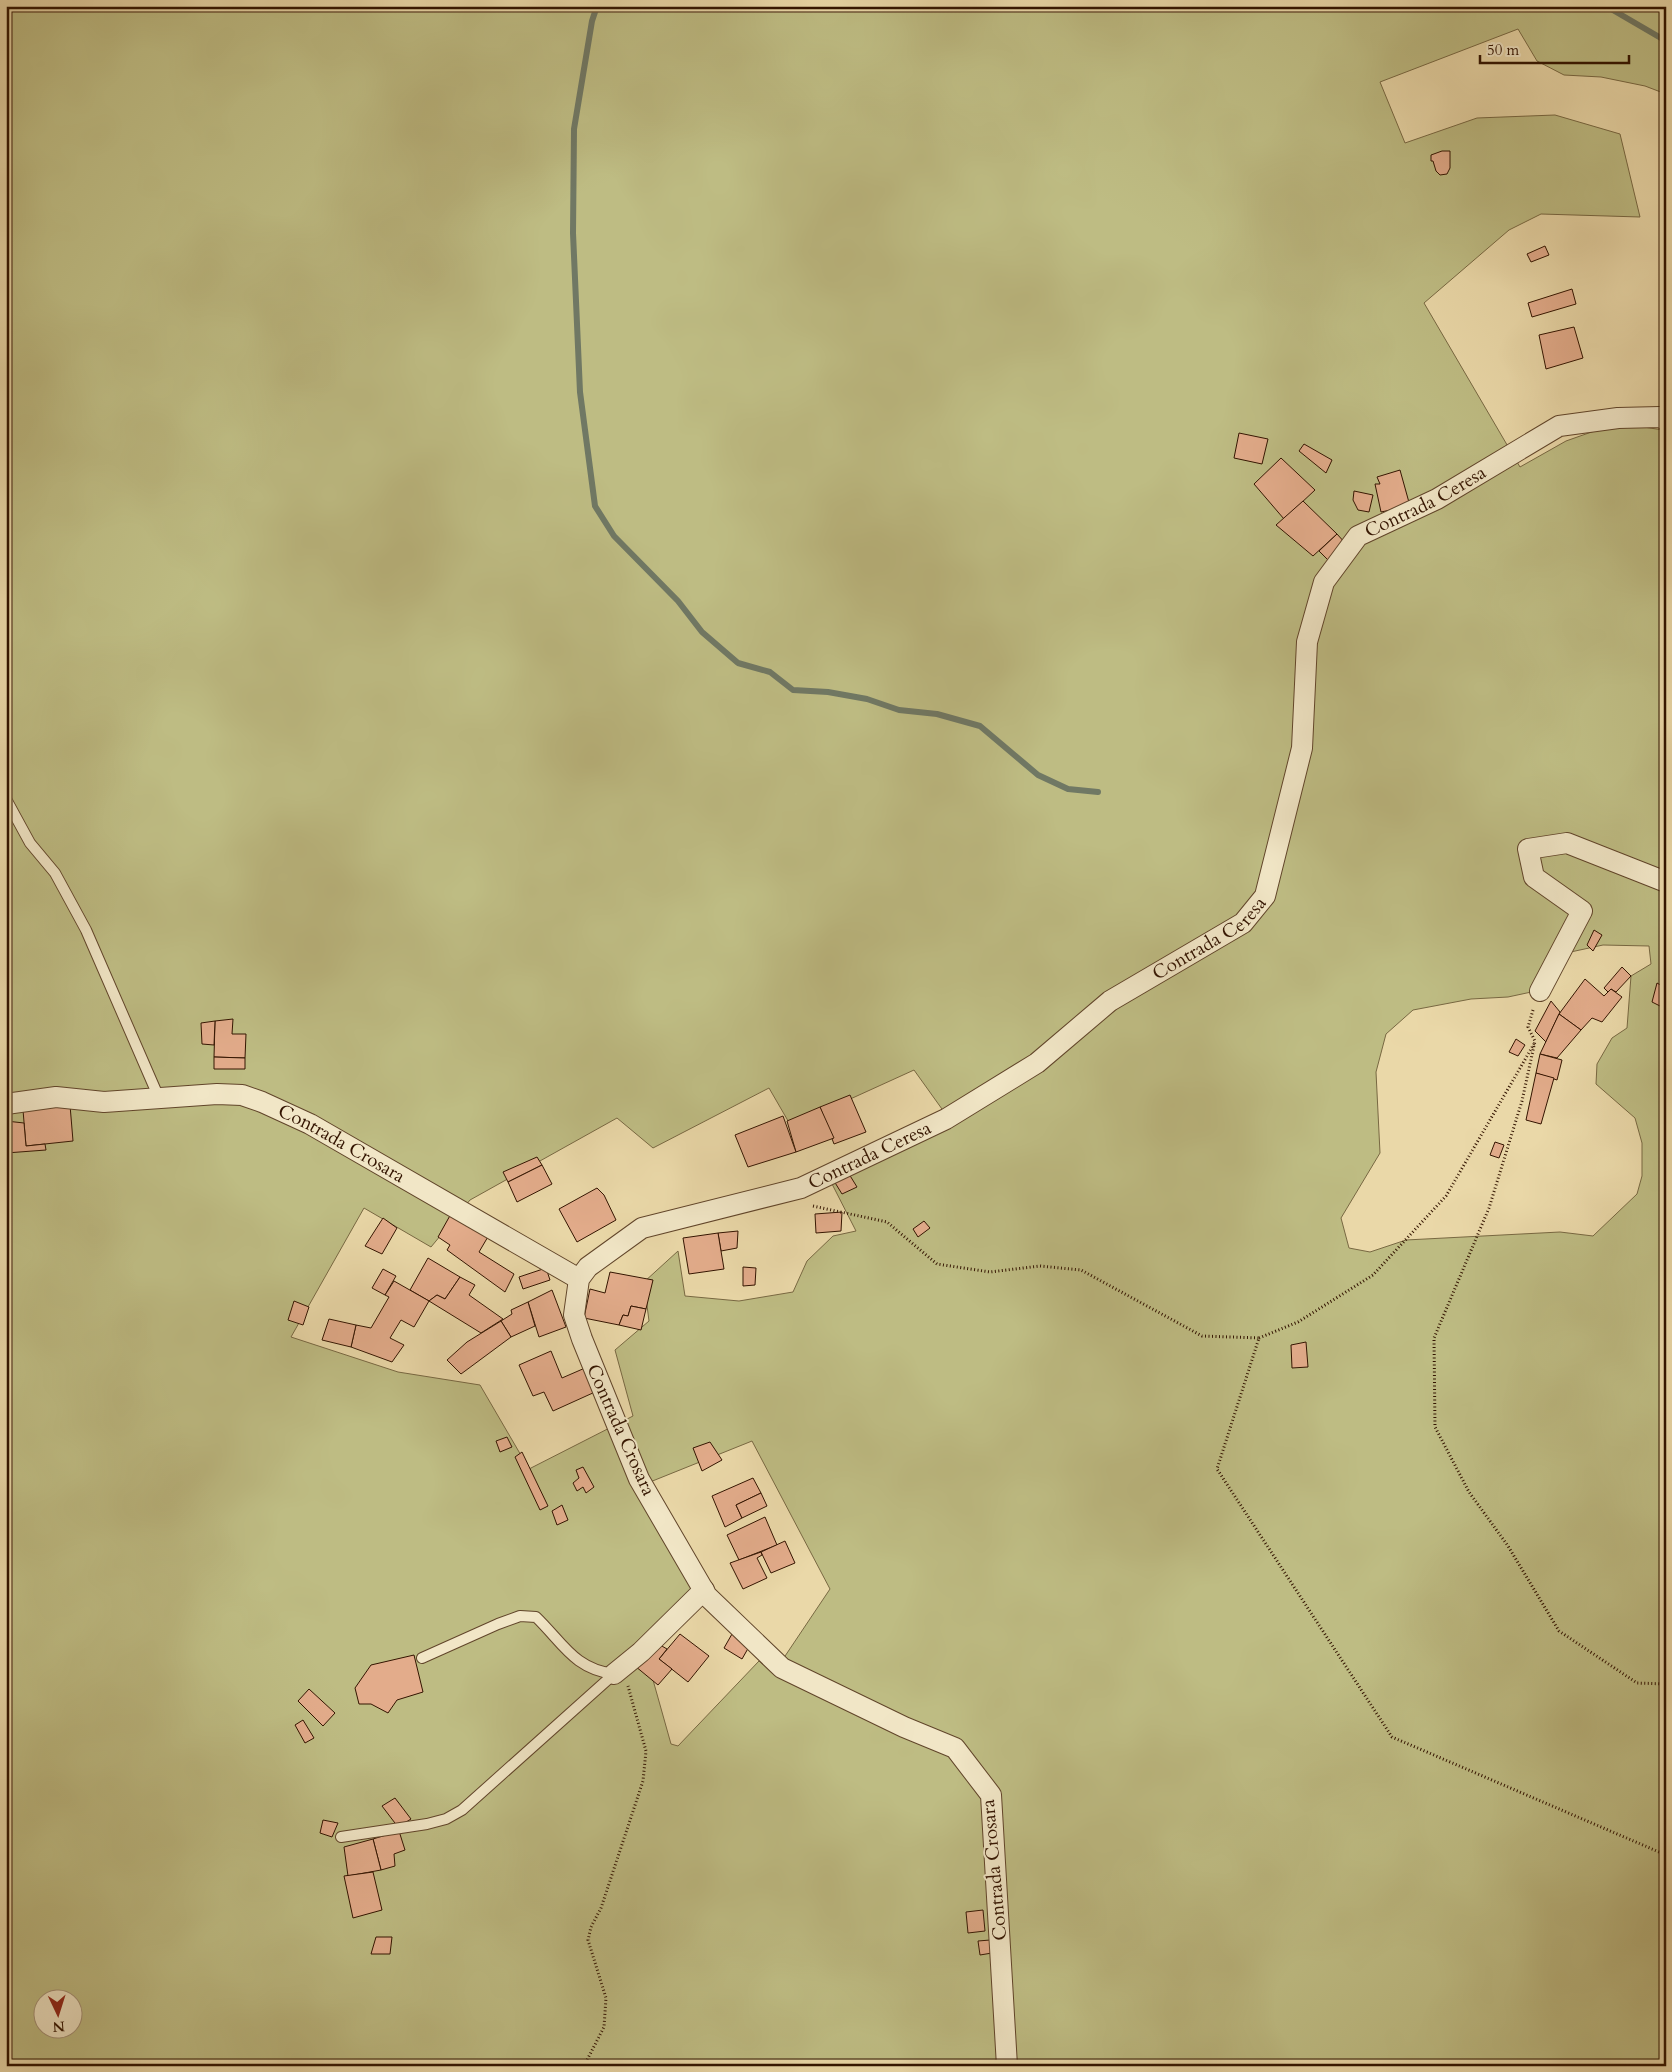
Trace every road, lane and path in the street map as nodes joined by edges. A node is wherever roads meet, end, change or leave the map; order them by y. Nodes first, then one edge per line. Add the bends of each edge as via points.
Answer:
1 (1666, 420) edge
2 (6, 798) edge
3 (1666, 882) edge
4 (1540, 991) joint
5 (1536, 1041) junction
6 (159, 1098) junction
7 (6, 1104) edge
8 (808, 1206) dead end
9 (579, 1279) junction
10 (1259, 1338) junction
11 (704, 1590) junction
12 (422, 1658) dead end
13 (618, 1670) junction
14 (1666, 1684) edge
15 (341, 1836) dead end
16 (1666, 1855) edge
17 (584, 2066) edge
18 (1007, 2066) edge

1 - 9 street, Contrada Ceresa via 1660,417 1618,418 1559,426 1437,499 1358,536 1324,582 1307,642 1302,748 1265,896 1243,923 1110,1001 1037,1063 946,1119 801,1188 642,1228 588,1267
2 - 6 lane via 30,843 54,873 86,930
3 - 4 street via 1567,843 1528,848 1534,877 1582,911
4 - 5 path via 1528,1027
5 - 10 path via 1446,1196 1373,1275 1298,1322
5 - 14 path via 1522,1101 1488,1208 1434,1338 1435,1427 1469,1492 1508,1546 1559,1631 1637,1683
6 - 7 street, Contrada Crosara via 104,1102 56,1097
6 - 9 street, Contrada Crosara via 242,1095 262,1102 310,1124
8 - 10 path via 887,1222 937,1264 990,1272 1040,1266 1081,1270 1202,1336
9 - 11 street, Contrada Crosara via 574,1315 582,1339 639,1479
10 - 16 path via 1217,1469 1392,1737
11 - 13 street
11 - 18 street, Contrada Crosara via 782,1668 955,1748 991,1795
12 - 13 lane via 520,1616 536,1617 577,1661 597,1672
13 - 15 lane via 469,1803 446,1819
13 - 17 path via 646,1751 643,1781 588,1940 606,1998 604,2027

